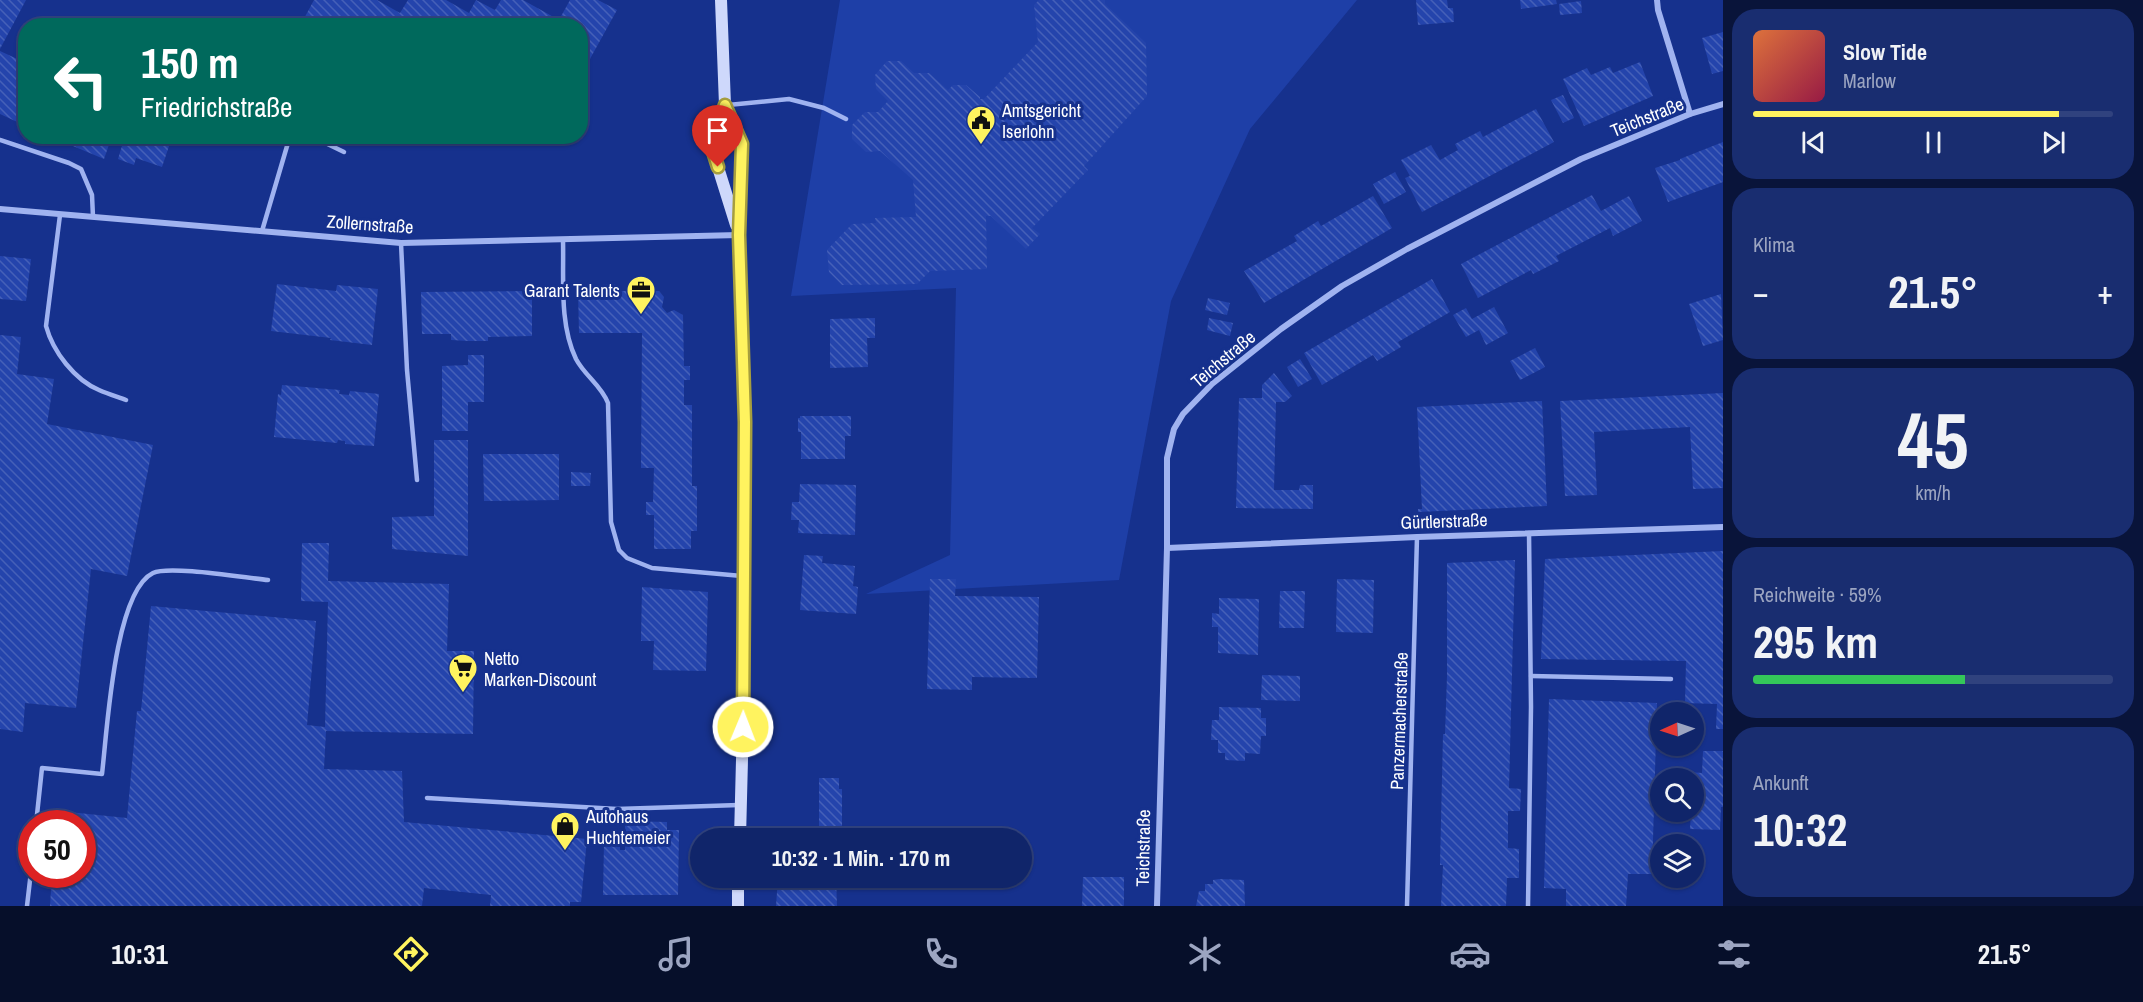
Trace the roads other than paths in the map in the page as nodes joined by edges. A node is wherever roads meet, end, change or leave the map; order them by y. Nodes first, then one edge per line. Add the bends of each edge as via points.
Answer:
1 (721, 0) edge
2 (1657, 0) edge
3 (1723, 104) edge
4 (725, 105) junction
5 (1690, 114) junction
6 (846, 119) dead end
7 (0, 140) edge
8 (288, 144) edge
9 (328, 144) edge
10 (344, 152) dead end
11 (0, 209) edge
12 (60, 215) junction
13 (93, 217) junction
14 (262, 231) junction
15 (739, 235) junction
16 (563, 240) junction
17 (401, 243) junction
18 (126, 400) dead end
19 (417, 480) dead end
20 (1723, 527) edge
21 (1529, 533) junction
22 (1417, 537) junction
23 (1167, 548) junction
24 (745, 576) junction
25 (267, 580) dead end
26 (1531, 676) junction
27 (1671, 679) dead end
28 (428, 798) dead end
29 (741, 805) junction
30 (38, 810) edge
31 (740, 828) edge
32 (29, 888) edge
33 (738, 888) edge
34 (27, 906) edge
35 (738, 906) edge
36 (1156, 906) edge
37 (1407, 906) edge
38 (1528, 906) edge

1 - 4 main road
2 - 5 street
3 - 5 street, Teichstraße
4 - 6 lane via 789,99 824,108
4 - 15 main road via 742,144
4 - 15 main road via 711,145
5 - 23 street, Teichstraße via 1581,159 1407,249 1342,286 1212,384 1174,429 1167,458
7 - 13 lane via 81,169 92,195
8 - 14 lane
9 - 10 lane
11 - 12 street, Zollernstraße
12 - 13 street, Zollernstraße
12 - 18 lane via 46,326 49,337 56,351 86,382
13 - 14 street, Zollernstraße
14 - 17 street, Zollernstraße
15 - 16 street, Zollernstraße
15 - 24 main road
16 - 17 street, Zollernstraße
16 - 24 lane via 566,327 580,365 604,392 608,404 611,522 619,550 627,558 652,568
17 - 19 lane
20 - 21 street, Gürtlerstraße
21 - 22 street, Gürtlerstraße
21 - 26 lane
22 - 23 street, Gürtlerstraße
22 - 37 lane, Panzermacherstraße
23 - 36 street, Teichstraße
24 - 29 main road
25 - 30 lane via 171,570 154,572 141,582 129,605 116,654 102,774 42,768
26 - 27 lane
26 - 38 lane
28 - 29 lane via 617,809
29 - 31 main road
32 - 34 lane
33 - 35 main road

